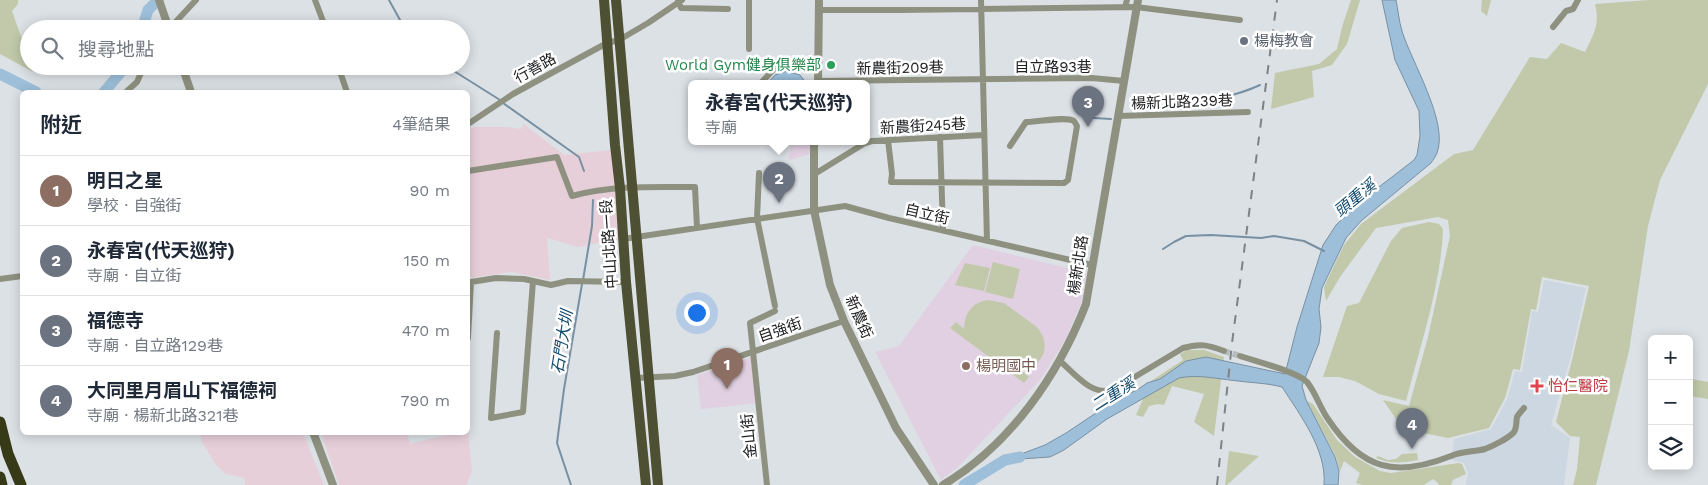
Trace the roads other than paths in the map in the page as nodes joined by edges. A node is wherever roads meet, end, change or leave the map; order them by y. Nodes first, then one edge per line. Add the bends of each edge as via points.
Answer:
1 (159, 0) edge
2 (196, 0) edge
3 (315, 0) edge
4 (604, 0) edge
5 (616, 0) edge
6 (749, 0) edge
7 (819, 0) edge
8 (981, 0) edge
9 (1128, 0) edge
10 (1578, 0) edge
11 (680, 1) edge
12 (1137, 3) edge
13 (1125, 7) junction
14 (728, 9) dead end
15 (981, 9) junction
16 (819, 10) junction
17 (166, 20) edge
18 (177, 20) edge
19 (323, 20) edge
20 (1240, 20) dead end
21 (1553, 27) dead end
22 (619, 40) junction
23 (607, 43) junction
24 (749, 49) dead end
25 (818, 62) junction
26 (140, 75) edge
27 (186, 75) edge
28 (341, 75) edge
29 (983, 79) junction
30 (764, 80) edge
31 (818, 80) edge
32 (1124, 81) junction
33 (870, 82) edge
34 (128, 90) edge
35 (190, 90) edge
36 (346, 90) edge
37 (1248, 112) dead end
38 (1118, 116) junction
39 (470, 123) edge
40 (984, 135) junction
41 (940, 137) junction
42 (888, 140) junction
43 (870, 142) edge
44 (814, 145) edge
45 (862, 145) edge
46 (1010, 146) dead end
47 (470, 171) edge
48 (759, 173) dead end
49 (813, 175) junction
50 (986, 181) junction
51 (943, 182) junction
52 (633, 186) junction
53 (620, 188) junction
54 (814, 210) junction
55 (757, 218) junction
56 (697, 228) junction
57 (943, 230) junction
58 (637, 237) junction
59 (623, 239) junction
60 (987, 241) junction
61 (1092, 266) junction
62 (20, 276) edge
63 (0, 280) edge
64 (533, 281) junction
65 (626, 282) junction
66 (470, 310) edge
67 (844, 321) junction
68 (497, 333) dead end
69 (1224, 351) tunnel mouth
70 (753, 352) junction
71 (1240, 356) tunnel mouth
72 (1060, 361) junction
73 (636, 378) junction
74 (648, 378) junction
75 (1524, 408) dead end
76 (0, 422) edge
77 (314, 435) edge
78 (0, 477) edge
79 (2, 485) edge
80 (21, 485) edge
81 (333, 485) edge
82 (646, 485) edge
83 (658, 485) edge
84 (767, 485) edge
85 (934, 485) edge
86 (943, 485) edge

1 - 17 street
2 - 18 street
3 - 19 street
4 - 23 main road, 中山北路一段
5 - 22 main road, 中山北路一段
6 - 24 street
7 - 16 street
8 - 15 street
9 - 13 street
10 - 21 street
11 - 14 street via 681,8
11 - 22 street, 行善路
12 - 13 street
12 - 20 street
12 - 32 street, 楊新北路
13 - 15 street
15 - 16 street
15 - 29 street
16 - 25 street
22 - 23 street, 行善路
22 - 52 main road, 中山北路一段
23 - 39 street, 行善路
23 - 53 main road, 中山北路一段
25 - 30 street via 780,66
25 - 31 street
26 - 34 street
27 - 35 street
28 - 36 street
29 - 32 street, 自立路93巷 via 1092,78
29 - 33 street, 新農街209巷
29 - 40 street
32 - 38 street, 楊新北路
37 - 38 street, 楊新北路239巷
38 - 61 street, 楊新北路
40 - 41 street, 新農街245巷
40 - 50 street
41 - 42 street, 新農街245巷
41 - 51 street
42 - 43 street, 新農街245巷
42 - 51 street via 891,182
44 - 49 street, 新農街
45 - 49 street, 新農街245巷
46 - 50 street via 1026,122 1074,120 1076,134 1068,180 1064,183
47 - 53 street via 556,157 572,196
48 - 55 street
49 - 54 street, 新農街
50 - 51 street
50 - 60 street
51 - 57 street
52 - 53 street
52 - 56 street via 695,187
52 - 58 main road, 中山北路一段
53 - 59 main road, 中山北路一段
54 - 55 street, 自立街
54 - 57 street, 自立街 via 845,206
54 - 67 street, 新農街 via 827,275
55 - 56 street, 自立街
55 - 70 street, 金山街 via 775,308 750,323
56 - 58 street, 自立街
57 - 60 street, 自立街
58 - 59 street, 自立街
58 - 74 main road, 中山北路一段
59 - 65 main road, 中山北路一段
60 - 61 street, 自立街
61 - 72 street, 楊新北路 via 1086,304
62 - 63 street
64 - 65 street via 551,285 568,280
64 - 66 street via 496,278 472,282
64 - 68 street via 523,412 491,418
65 - 73 main road, 中山北路一段
67 - 70 street, 自強街
67 - 85 street, 新農街 via 896,428
69 - 72 street via 1196,344 1183,348 1106,392 1094,390
70 - 74 street, 自強街 via 684,374
70 - 84 street, 金山街
71 - 75 street via 1278,368 1306,382 1328,419 1358,453 1391,468 1484,449 1516,430 1518,416
72 - 86 street, 楊新北路 via 1027,411 986,453
73 - 74 street, 自強街
73 - 82 main road, 中山北路一段
74 - 83 main road, 中山北路一段
76 - 80 highway via 8,454
77 - 81 street
78 - 79 highway

